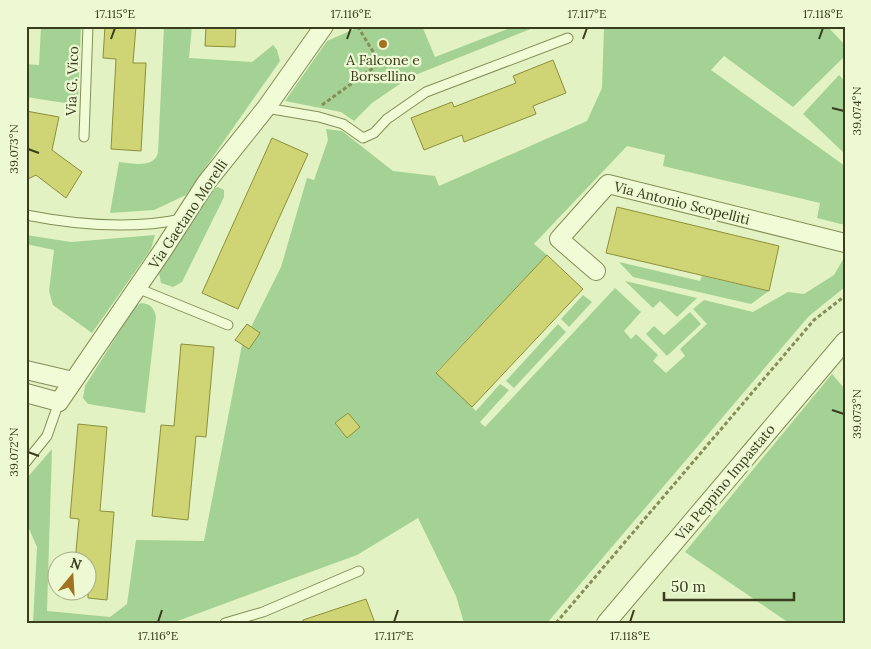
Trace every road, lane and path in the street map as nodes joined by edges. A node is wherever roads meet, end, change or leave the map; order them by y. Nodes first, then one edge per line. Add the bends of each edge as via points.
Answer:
1 (88, 26) edge
2 (324, 26) edge
3 (358, 27) edge
4 (568, 38) dead end
5 (320, 106) dead end
6 (266, 108) junction
7 (84, 137) dead end
8 (26, 216) edge
9 (182, 219) junction
10 (845, 243) edge
11 (596, 271) dead end
12 (138, 288) junction
13 (845, 296) edge
14 (228, 325) dead end
15 (845, 341) edge
16 (26, 370) edge
17 (73, 380) junction
18 (26, 393) edge
19 (59, 402) junction
20 (26, 462) edge
21 (359, 571) dead end
22 (225, 623) edge
23 (556, 623) edge
24 (606, 623) edge

1 - 7 lane, Via G. Vico
2 - 6 street, Via Gaetano Morelli
3 - 5 path via 380,63
4 - 6 lane via 426,92 363,138 343,124
6 - 9 street, Via Gaetano Morelli via 206,183
8 - 9 lane via 75,225 159,224
9 - 12 street, Via Gaetano Morelli
10 - 11 street, Via Antonio Scopelliti via 608,184 559,239
12 - 14 lane
12 - 17 street, Via Gaetano Morelli
13 - 23 path via 814,320
15 - 24 street, Via Peppino Impastato
16 - 17 street
17 - 19 street, Via Gaetano Morelli
18 - 19 street
19 - 20 lane, Via Gaetano Morelli via 47,436
21 - 22 lane via 263,612

